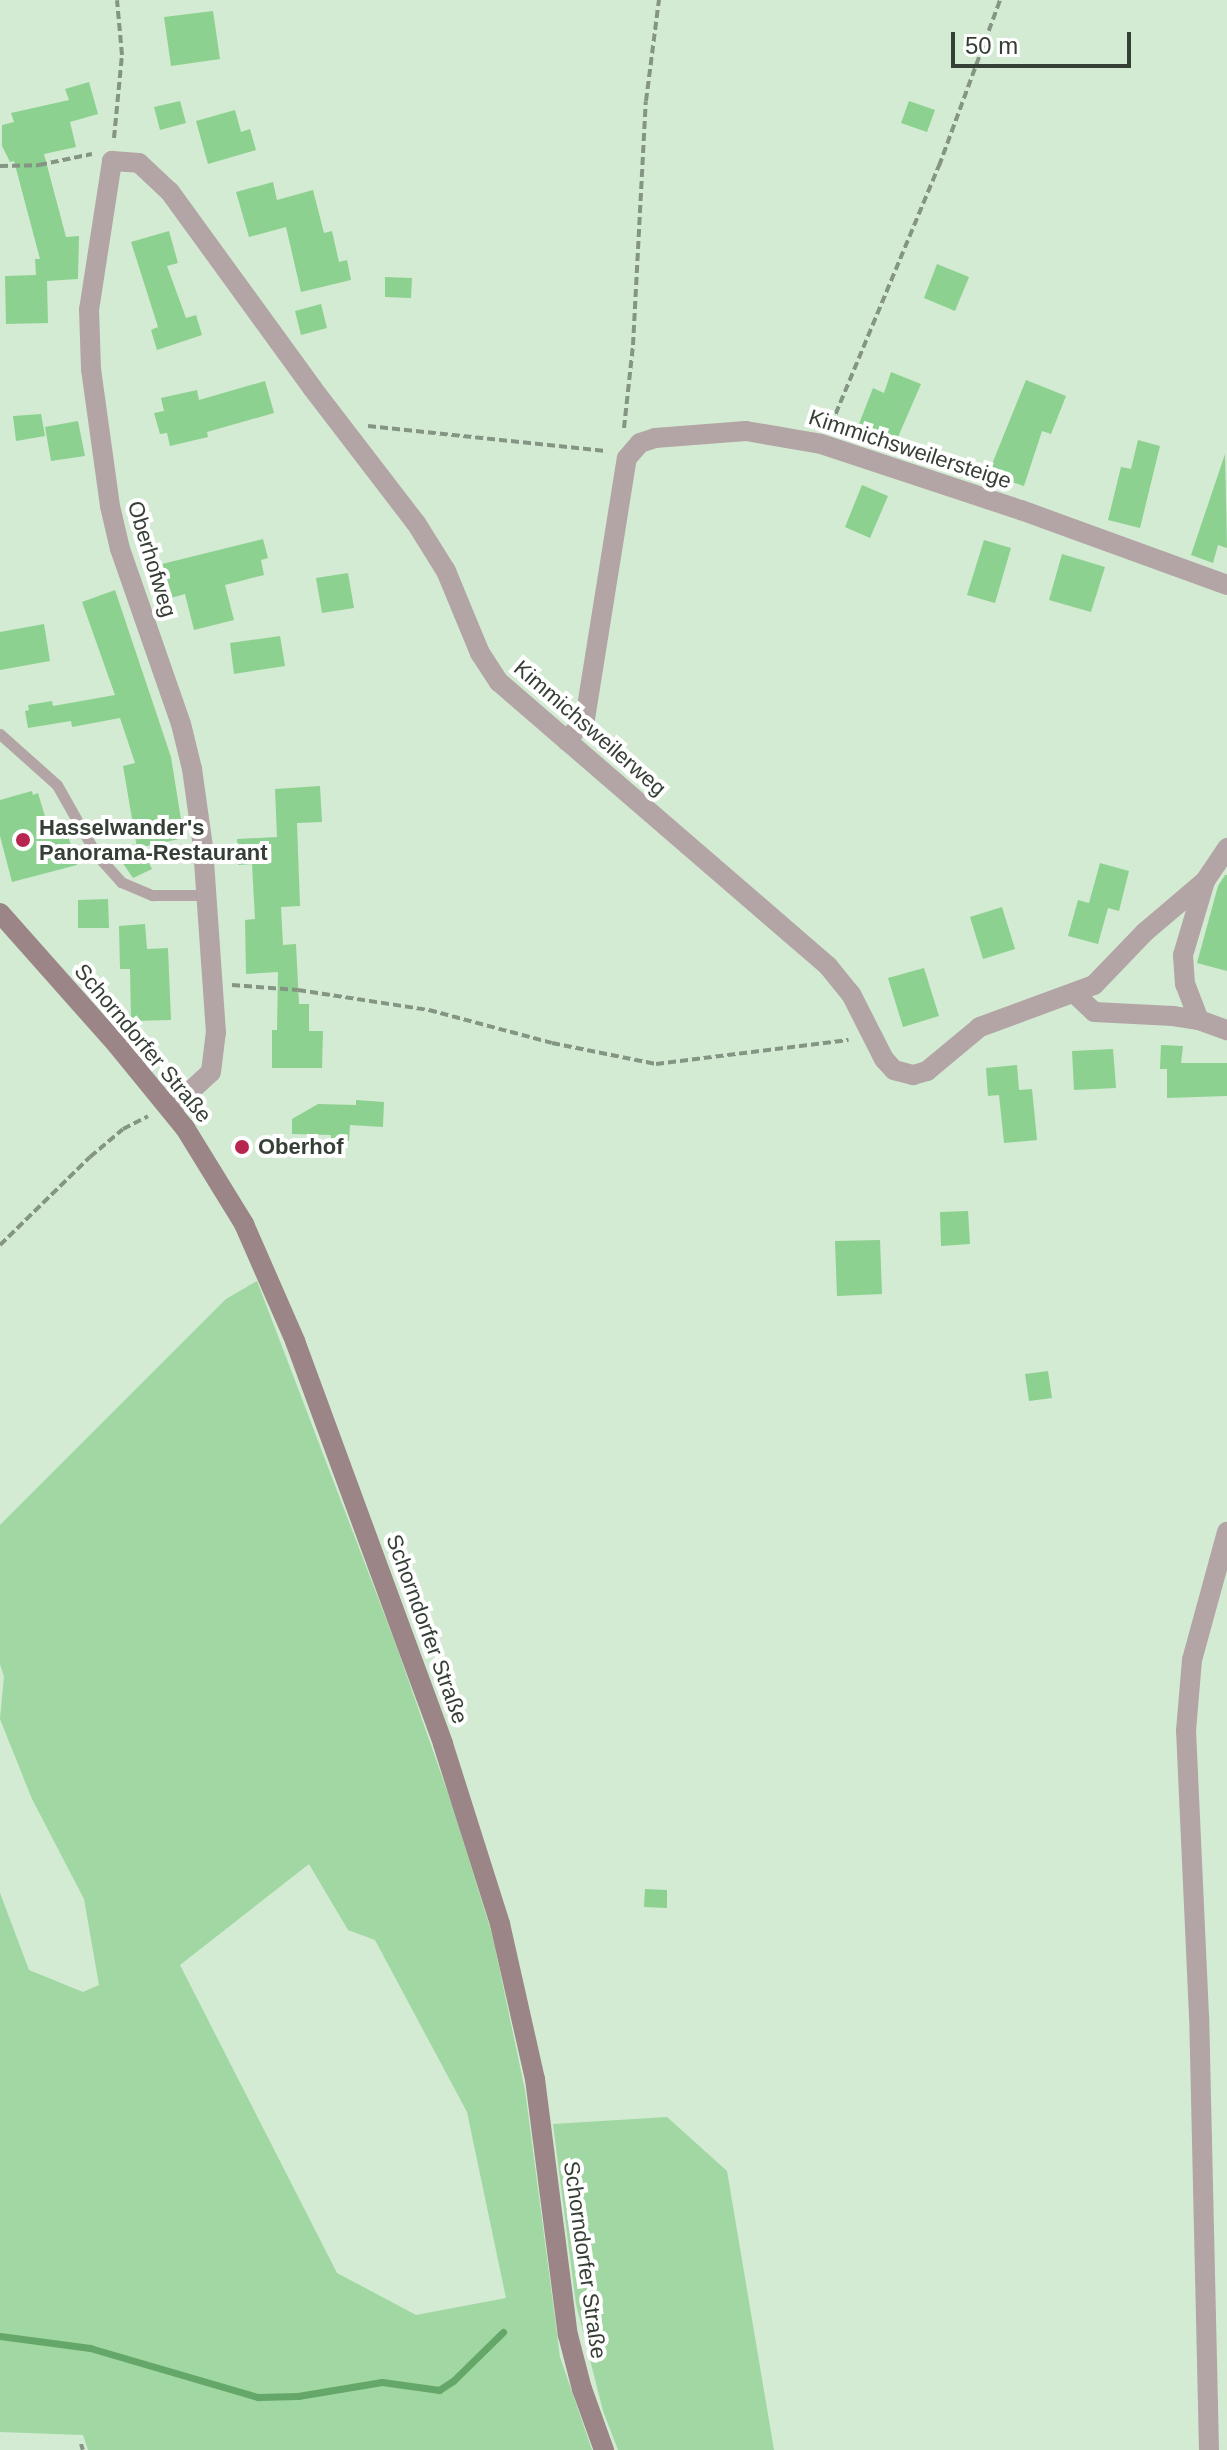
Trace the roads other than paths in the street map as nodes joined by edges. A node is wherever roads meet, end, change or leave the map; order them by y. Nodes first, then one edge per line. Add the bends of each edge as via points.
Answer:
1 (113, 156) joint
2 (1227, 585) edge
3 (0, 734) edge
4 (567, 741) junction
5 (1227, 848) edge
6 (1205, 881) junction
7 (206, 895) junction
8 (0, 913) edge
9 (1076, 995) junction
10 (1199, 1020) junction
11 (1227, 1030) edge
12 (171, 1109) junction
13 (1227, 1532) edge
14 (604, 2450) edge
15 (1209, 2450) edge

1 - 4 street, Kimmichsweilerweg via 139,163 170,192 435,550 492,673
1 - 7 street, Oberhofweg via 89,310 91,369 120,549 189,752
2 - 4 street, Kimmichsweilersteige via 821,444 772,433 716,431 647,440 629,453 585,719
3 - 7 lane via 62,791 96,854 121,882 152,895
4 - 9 street, Kimmichsweilerweg via 828,966 851,994 888,1066 900,1073 913,1075 932,1067 980,1027
5 - 6 street, Kimmichsweilerweg
6 - 9 street, Kimmichsweilerweg via 1094,985
6 - 10 street, Kimmichsweilerweg via 1183,955 1185,984
7 - 12 street, Oberhofweg via 214,1064 206,1079
8 - 12 main road, Schorndorfer Straße
9 - 10 street via 1099,1013
10 - 11 street
12 - 14 main road, Schorndorfer Straße via 227,1193 268,1275 468,1816 523,2018 568,2335
13 - 15 street via 1192,1660 1186,1731

